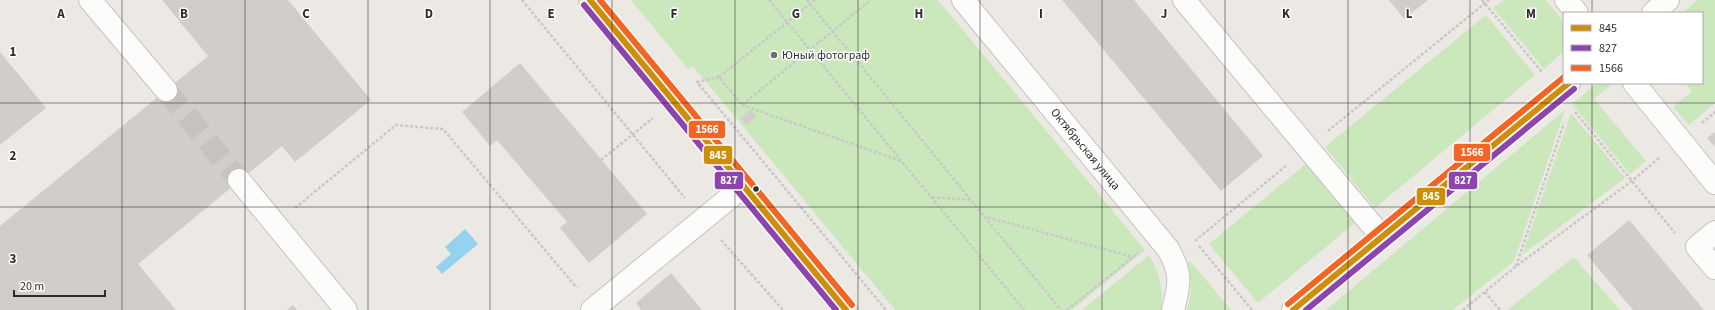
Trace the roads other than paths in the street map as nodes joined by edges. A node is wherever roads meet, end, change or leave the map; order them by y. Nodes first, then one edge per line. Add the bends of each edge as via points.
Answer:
1 (90, 0) edge
2 (590, 0) edge
3 (963, 0) edge
4 (1184, 0) edge
5 (1566, 0) edge
6 (1668, 0) edge
7 (1576, 12) edge
8 (1654, 12) edge
9 (1568, 84) edge
10 (1635, 84) edge
11 (166, 90) tunnel mouth
12 (239, 180) tunnel mouth
13 (1715, 184) edge
14 (744, 186) junction
15 (1715, 232) edge
16 (1382, 237) junction
17 (1715, 268) edge
18 (594, 309) edge
19 (346, 310) edge
20 (846, 310) edge
21 (1173, 310) edge
22 (1293, 310) edge

1 - 11 street
2 - 14 main road
3 - 21 street, Октябрьская улица via 1168,250 1179,278
4 - 16 street
5 - 7 street
6 - 8 street
9 - 16 street
10 - 13 street
12 - 19 street
14 - 18 street
14 - 20 main road
15 - 17 street via 1697,247
16 - 22 street

